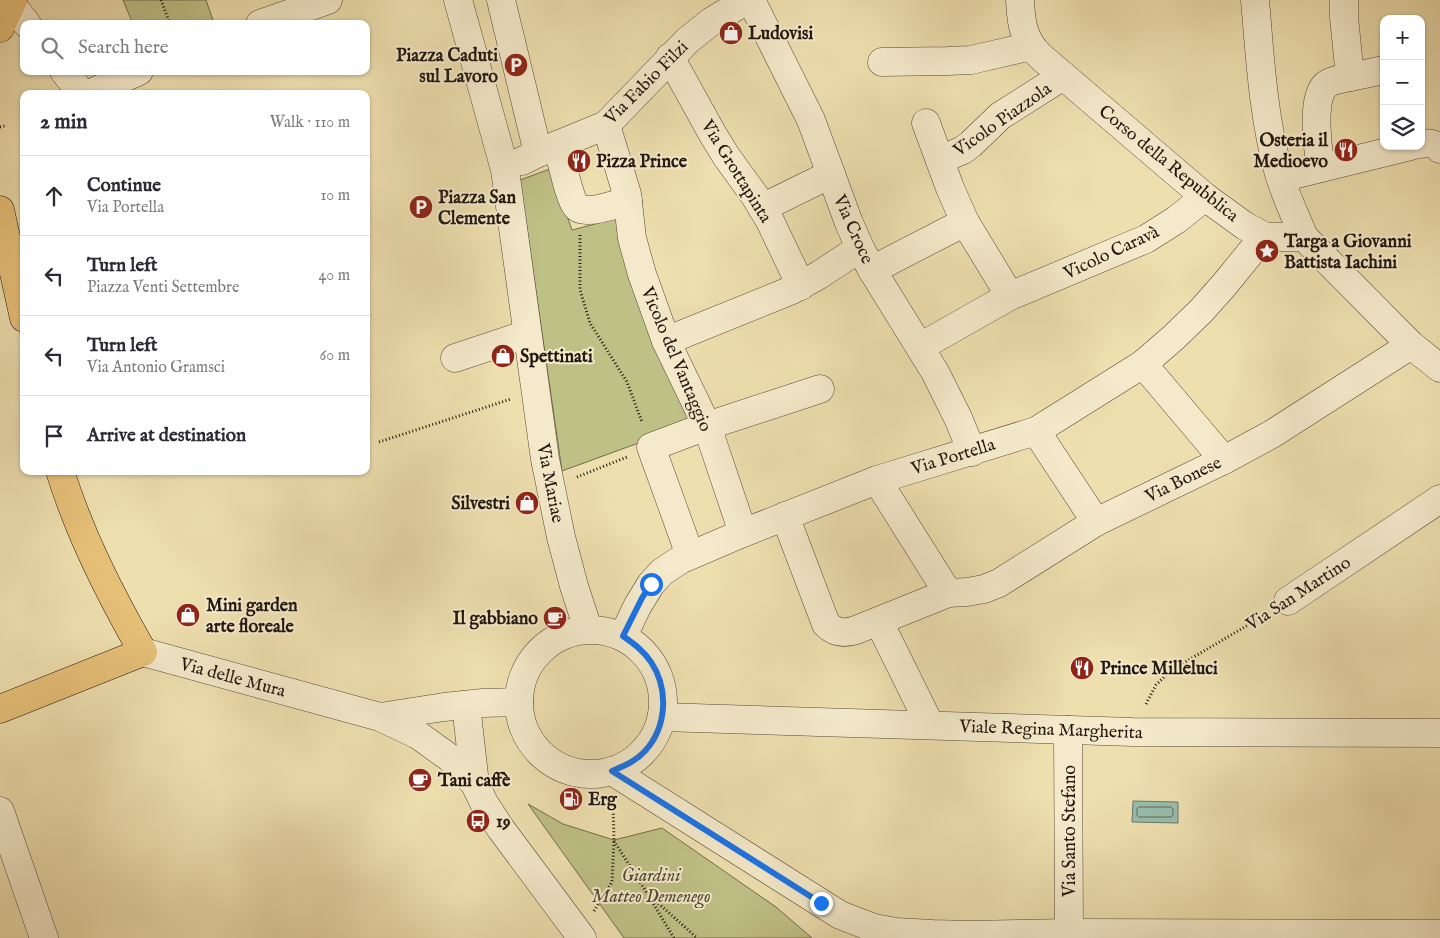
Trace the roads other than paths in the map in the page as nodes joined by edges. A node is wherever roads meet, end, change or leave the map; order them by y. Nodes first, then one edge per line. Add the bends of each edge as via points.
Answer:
1 (328, 0) edge
2 (458, 0) edge
3 (502, 0) edge
4 (749, 0) edge
5 (1020, 0) edge
6 (1255, 0) edge
7 (1344, 0) edge
8 (274, 13) edge
9 (1031, 46) junction
10 (670, 57) junction
11 (882, 62) dead end
12 (1380, 71) edge
13 (67, 75) edge
14 (130, 75) edge
15 (1063, 76) junction
16 (1350, 77) junction
17 (79, 90) edge
18 (98, 90) edge
19 (926, 123) dead end
20 (606, 125) junction
21 (548, 149) junction
22 (1395, 150) edge
23 (940, 160) junction
24 (1321, 168) junction
25 (505, 170) junction
26 (831, 174) junction
27 (1280, 178) junction
28 (1205, 197) junction
29 (628, 201) junction
30 (762, 208) junction
31 (965, 222) junction
32 (2, 223) edge
33 (1264, 236) junction
34 (1304, 237) junction
35 (866, 259) junction
36 (802, 286) junction
37 (1010, 296) junction
38 (20, 301) edge
39 (527, 334) junction
40 (666, 341) junction
41 (1411, 345) junction
42 (920, 347) junction
43 (455, 358) dead end
44 (1144, 364) junction
45 (1440, 368) edge
46 (820, 389) dead end
47 (707, 426) junction
48 (1036, 431) junction
49 (972, 452) junction
50 (1224, 460) junction
51 (61, 475) edge
52 (877, 480) junction
53 (1440, 499) edge
54 (785, 516) junction
55 (1096, 522) junction
56 (743, 533) junction
57 (690, 555) junction
58 (948, 593) junction
59 (1288, 601) road end
60 (879, 622) junction
61 (588, 629) junction
62 (623, 636) junction
63 (143, 652) junction
64 (519, 702) junction
65 (466, 705) junction
66 (0, 709) edge
67 (380, 717) junction
68 (662, 717) junction
69 (930, 725) junction
70 (1068, 730) junction
71 (1440, 734) edge
72 (612, 771) junction
73 (475, 784) junction
74 (0, 811) edge
75 (866, 931) edge
76 (1069, 932) junction
77 (1440, 934) edge
78 (581, 936) edge
79 (44, 938) edge

1 - 8 street
2 - 25 street
3 - 21 street
4 - 10 street, Via Fabio Filzi via 701,29
4 - 26 street, Via Croce via 808,114
5 - 9 street, Corso della Repubblica via 1023,28
6 - 27 street via 1265,104
7 - 16 street
9 - 11 street via 965,60
9 - 15 street, Corso della Repubblica
10 - 20 street, Via Fabio Filzi
10 - 30 street, Via Grottapinta via 712,133
12 - 16 street
13 - 17 street
14 - 18 street
15 - 23 street, Vicolo Piazzola via 1007,111 963,150
15 - 28 street, Corso della Repubblica
16 - 24 street via 1328,83 1320,92 1317,133
19 - 23 street, Vicolo Piazzola
20 - 21 street, Via Fabio Filzi
20 - 29 street, Vicolo del Vantaggio
21 - 25 street
21 - 29 street via 579,208 592,210
22 - 24 street
23 - 31 street, Vicolo Piazzola
24 - 27 street
25 - 39 street, Via Mariae
26 - 30 street
26 - 35 street, Via Croce
27 - 34 street
28 - 33 street, Corso della Repubblica
28 - 37 street, Vicolo Caravà via 1146,239
29 - 40 street, Vicolo del Vantaggio via 638,261
30 - 36 street, Via Grottapinta
31 - 35 street
31 - 37 street, Vicolo Piazzola
32 - 38 main road
33 - 34 street, Corso della Repubblica
33 - 44 street, Via Portella via 1201,311
34 - 41 street
35 - 36 street
35 - 42 street, Via Croce
36 - 40 street
37 - 42 street, Vicolo Caravà
39 - 43 street
39 - 61 street, Via Mariae via 550,487 567,562
40 - 47 street, Vicolo del Vantaggio
41 - 45 street
41 - 50 street, Via Bonese via 1272,434
42 - 49 street, Via Croce
44 - 48 street, Via Portella
44 - 50 street
46 - 47 street
47 - 56 street, Vicolo del Vantaggio
47 - 57 street via 651,447
48 - 49 street, Via Portella
48 - 55 street
49 - 52 street, Via Portella
50 - 55 street, Via Bonese
51 - 63 main road via 94,559
52 - 54 street, Via Portella
52 - 58 street
53 - 59 street, Via San Martino
54 - 56 street, Via Portella
54 - 60 street, Via Bonese via 826,624 842,633
55 - 58 street, Via Bonese via 999,583 984,589
56 - 57 street, Via Portella
57 - 62 street, Via Portella via 669,567 651,584
58 - 60 street, Via Bonese
60 - 69 street
61 - 62 street via 606,630
61 - 64 street via 561,636 539,652 521,684
62 - 68 street via 639,647 656,670 664,698
63 - 66 main road
63 - 67 street, Via delle Mura
64 - 65 street, Via delle Mura
64 - 72 street via 522,724 533,744 548,760 568,771 590,774
65 - 67 street, Via delle Mura
65 - 73 street
67 - 73 street via 433,745
68 - 69 street, Viale Regina Margherita
68 - 72 street via 656,735 645,751
69 - 70 street, Viale Regina Margherita
70 - 71 street, Viale Regina Margherita
70 - 76 street, Via Santo Stefano
72 - 75 street
73 - 78 street via 501,828
74 - 79 street
75 - 76 street via 969,935
76 - 77 street

